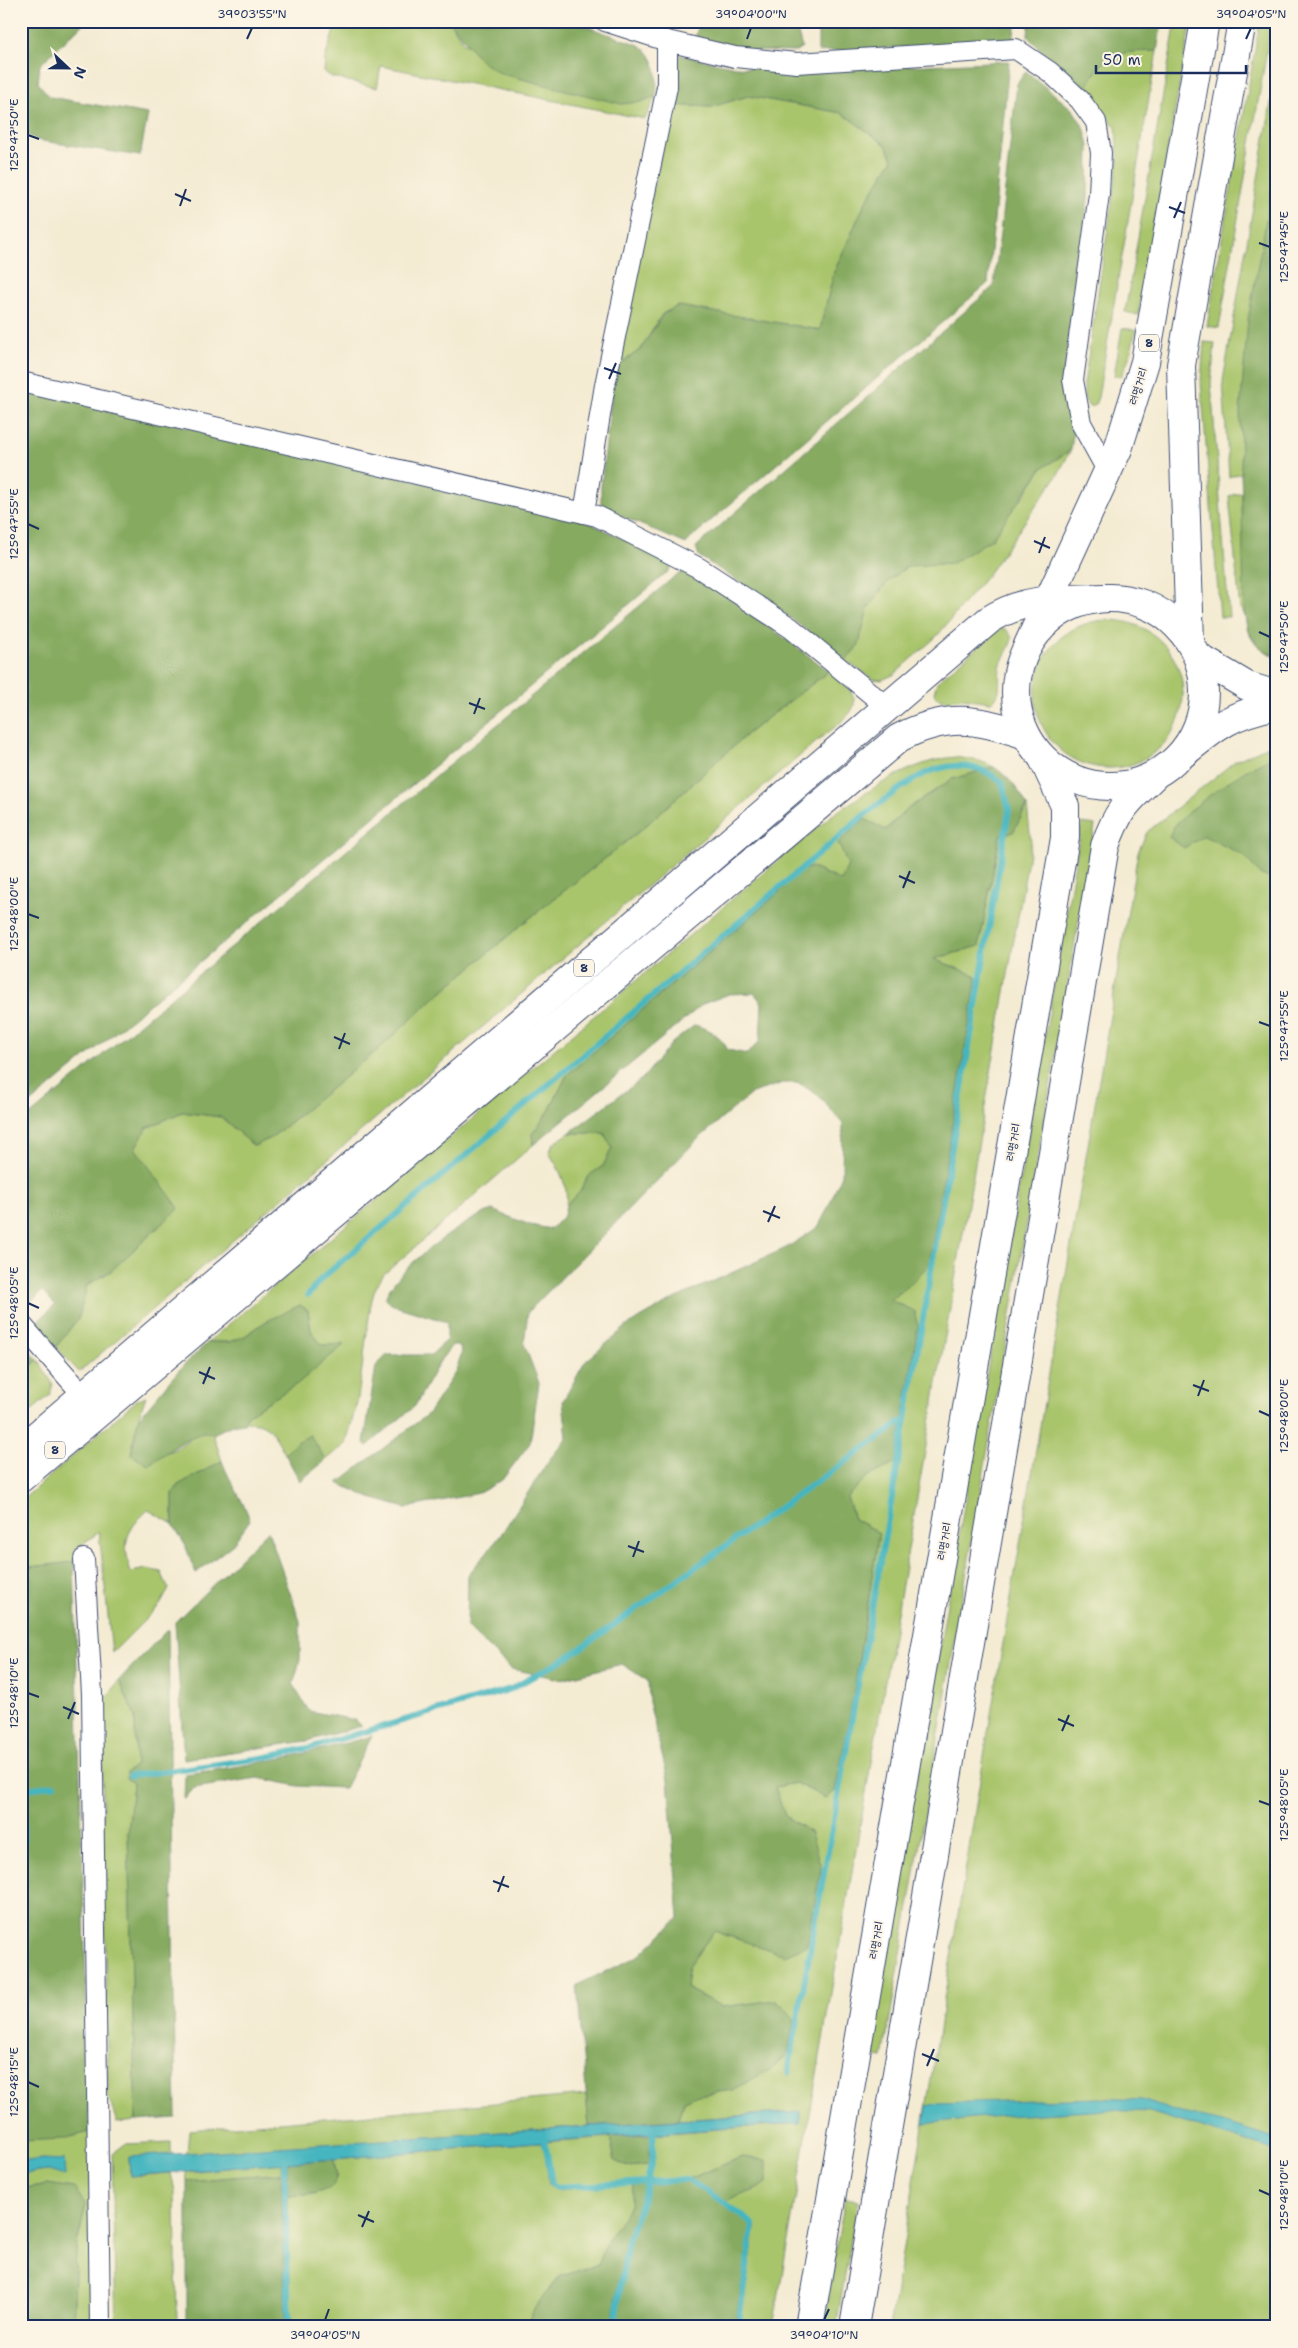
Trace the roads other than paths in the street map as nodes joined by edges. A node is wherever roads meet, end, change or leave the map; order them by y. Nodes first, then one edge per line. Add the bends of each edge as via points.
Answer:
1 (605, 21) edge
2 (1205, 21) edge
3 (1242, 21) edge
4 (667, 41) junction
5 (21, 382) edge
6 (1108, 472) junction
7 (584, 513) junction
8 (1108, 598) junction
9 (1049, 600) junction
10 (1028, 645) junction
11 (1194, 649) junction
12 (1277, 695) edge
13 (1277, 705) edge
14 (887, 707) junction
15 (1026, 734) junction
16 (1178, 758) junction
17 (1043, 759) junction
18 (1154, 776) junction
19 (21, 1324) edge
20 (86, 1409) junction
21 (21, 1449) edge
22 (21, 1478) edge
23 (84, 1559) dead end
24 (100, 2327) edge
25 (809, 2327) edge
26 (854, 2327) edge

1 - 4 street
2 - 6 main road, 려명거리 / 8 via 1145,362
3 - 11 main road via 1181,365
4 - 6 street via 735,57 797,63 1016,49 1050,72 1080,100 1096,122 1101,153 1099,194 1073,380 1080,423
4 - 7 street via 667,87 604,385
5 - 7 street
6 - 9 main road, 려명거리 / 8
7 - 14 street via 597,516 699,568 791,628
8 - 9 main road, 8
8 - 10 main road via 1077,604 1049,620
8 - 11 main road via 1140,602 1169,618
9 - 10 main road, 려명거리 / 8
9 - 14 main road, 8 via 1007,608
10 - 15 main road, 려명거리 via 1018,674 1016,705
11 - 12 main road via 1246,686
11 - 16 main road via 1204,683 1203,710 1194,736
13 - 16 main road via 1248,711 1220,724
14 - 20 main road, 8
15 - 17 main road, 려명거리
15 - 20 main road, 8 via 986,723 945,720 899,738
16 - 18 main road
17 - 18 main road via 1067,777 1096,786 1126,786
17 - 25 main road, 려명거리 via 1065,806 1065,838
18 - 26 main road via 1115,818 1105,846
19 - 20 street
20 - 21 main road, 8
20 - 22 main road, 8
23 - 24 street via 92,1694

